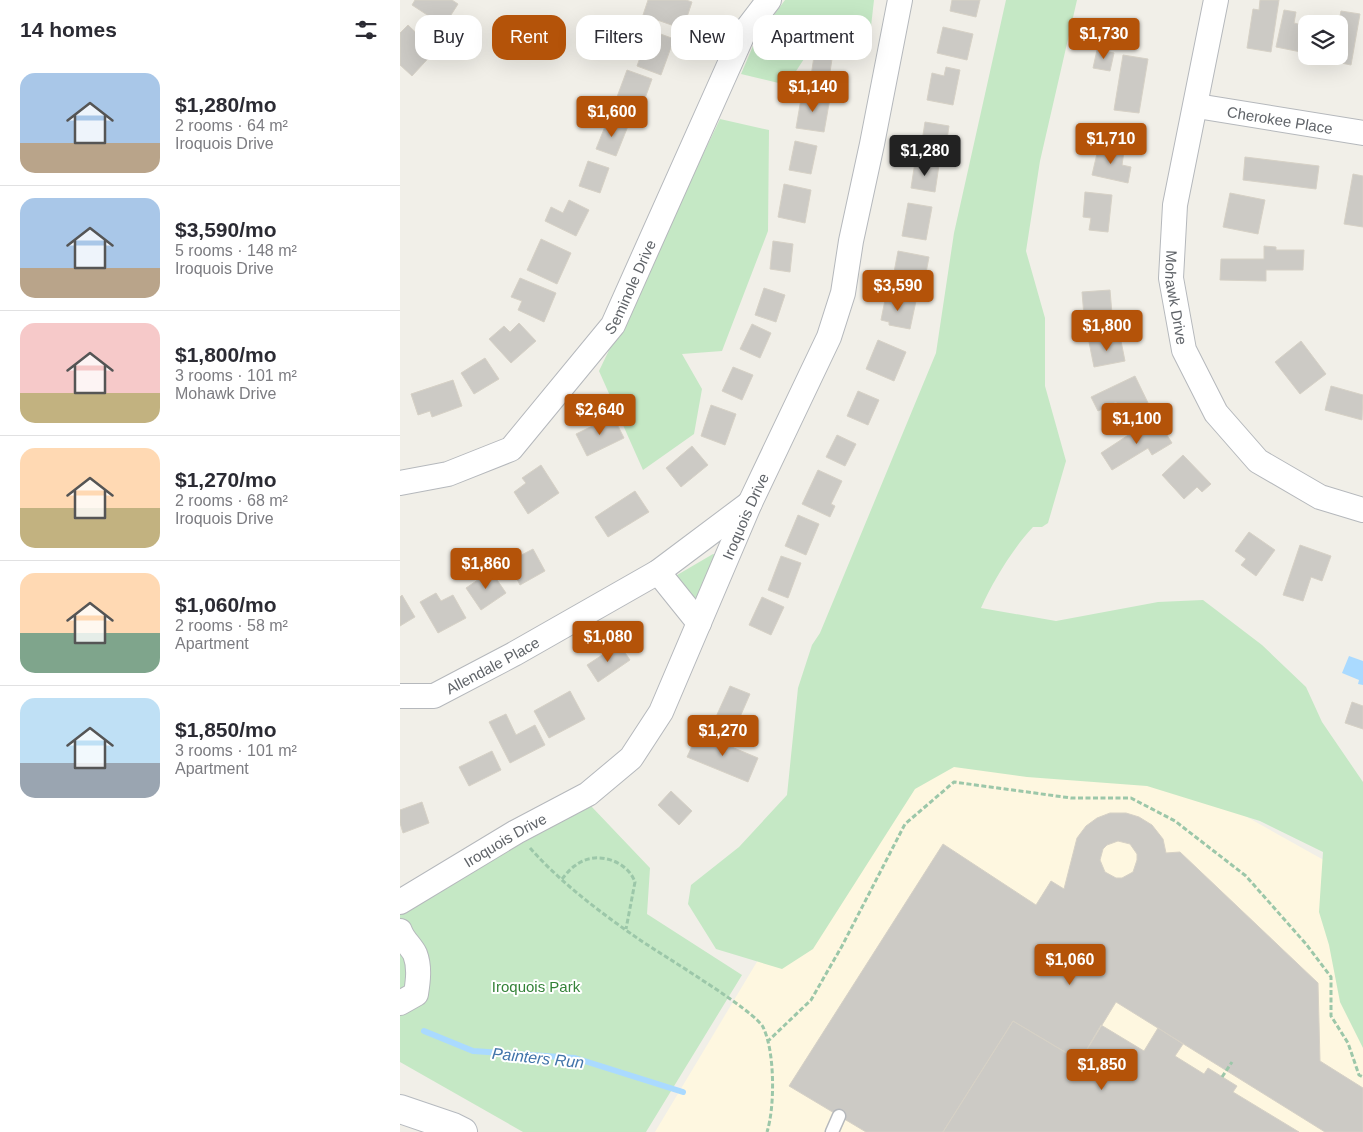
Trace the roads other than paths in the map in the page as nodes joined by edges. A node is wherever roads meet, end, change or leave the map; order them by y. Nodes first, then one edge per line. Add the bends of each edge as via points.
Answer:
1 (769, 0) edge
2 (900, 0) edge
3 (1216, 0) edge
4 (1196, 106) junction
5 (1363, 133) edge
6 (400, 483) edge
7 (750, 503) junction
8 (1363, 510) edge
9 (658, 572) junction
10 (699, 623) junction
11 (400, 696) edge
12 (400, 902) edge
13 (400, 931) edge
14 (400, 1003) edge
15 (400, 1111) edge
16 (839, 1116) dead end
17 (421, 1132) edge
18 (463, 1132) edge
19 (832, 1132) edge

1 - 6 street, Seminole Drive via 743,34 614,325 511,449 448,474
2 - 7 street, Iroquois Drive via 843,293 829,337
3 - 4 street, Mohawk Drive
4 - 5 street, Cherokee Place
4 - 8 street, Mohawk Drive via 1174,214 1171,278 1184,350 1216,413 1258,461 1320,497
7 - 9 street, Allendale Place
7 - 10 street, Iroquois Drive
9 - 10 street
9 - 11 street, Allendale Place via 434,696
10 - 12 street, Iroquois Drive via 661,712 631,758 588,794 516,832
13 - 14 street via 415,954 419,976 416,994
15 - 17 street
15 - 18 street via 453,1126
16 - 19 lane

